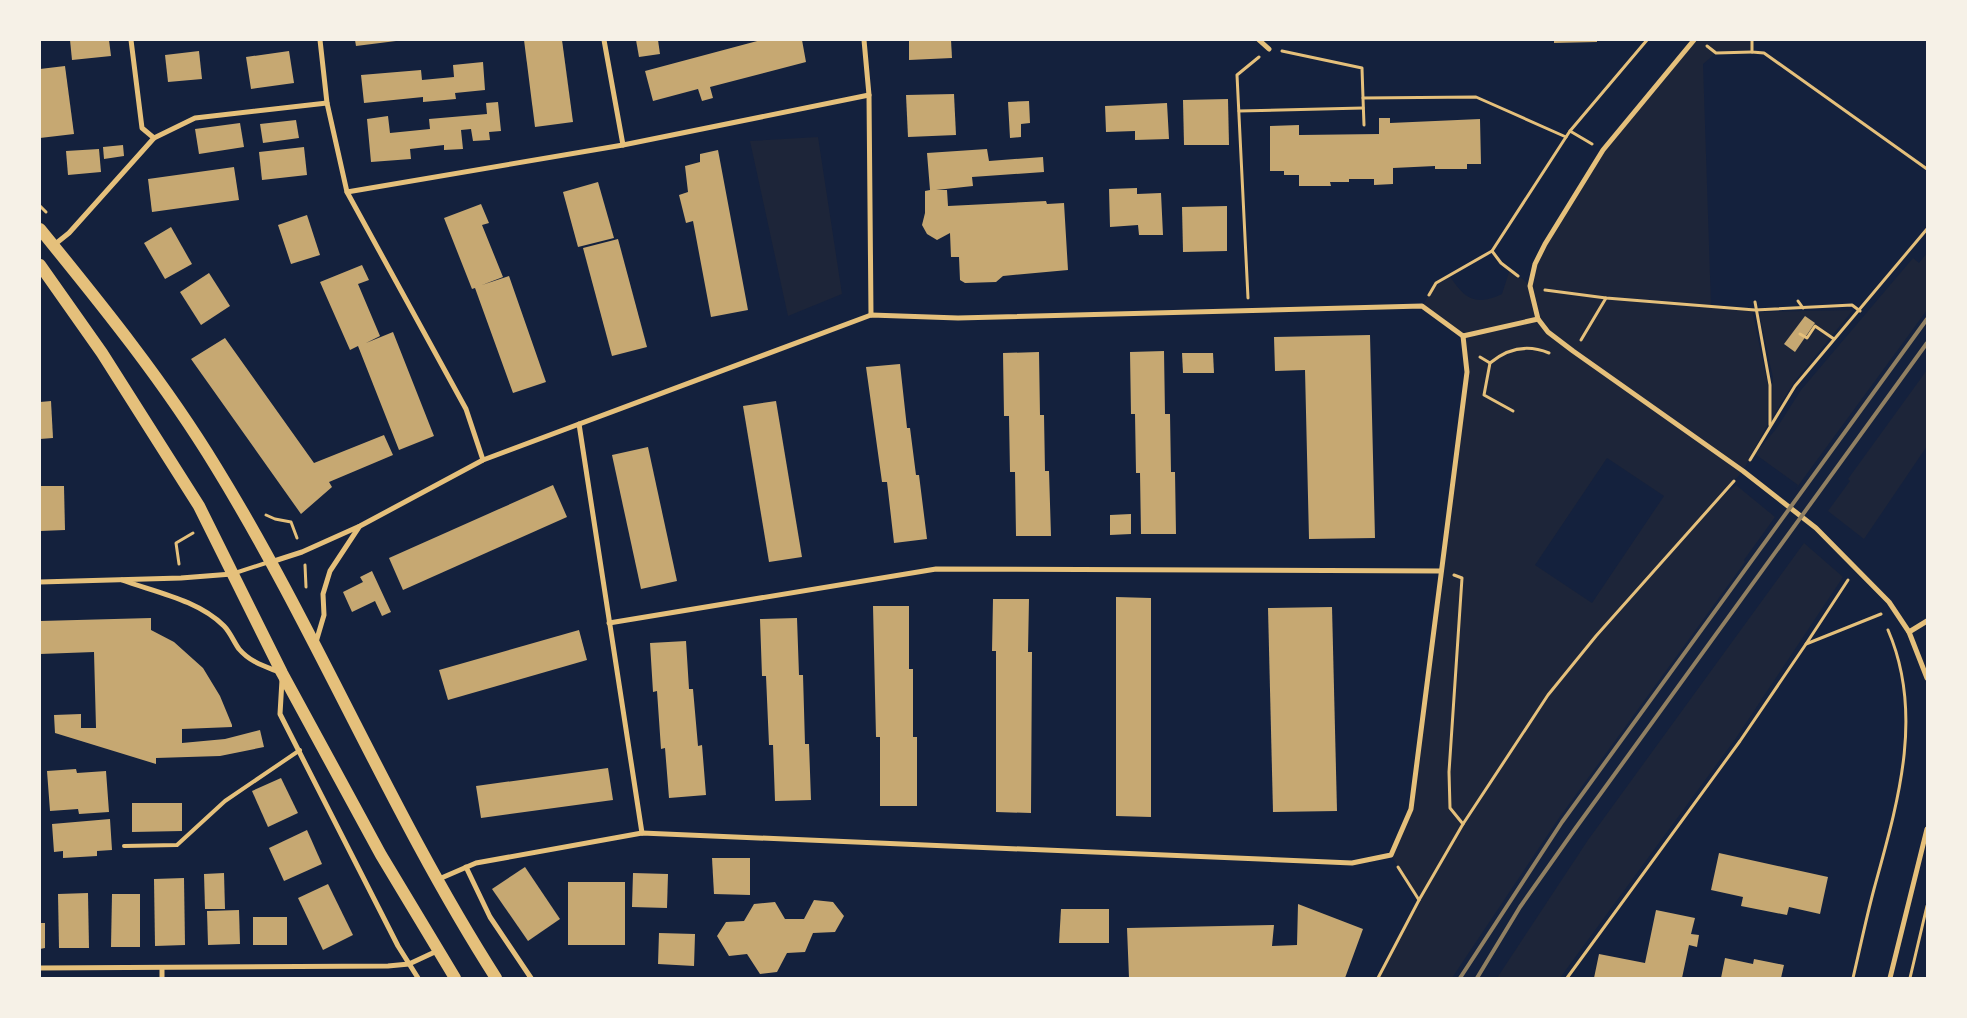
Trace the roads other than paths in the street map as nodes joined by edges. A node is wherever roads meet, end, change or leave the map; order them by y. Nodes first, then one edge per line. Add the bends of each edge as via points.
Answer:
1 (131, 40) edge
2 (320, 40) edge
3 (604, 40) edge
4 (864, 40) edge
5 (1259, 40) edge
6 (1694, 40) edge
7 (1269, 49) road end
8 (869, 96) junction
9 (327, 103) junction
10 (154, 138) junction
11 (623, 145) junction
12 (347, 192) junction
13 (40, 229) edge
14 (53, 246) junction
15 (40, 267) edge
16 (871, 315) junction
17 (1538, 320) junction
18 (1462, 336) junction
19 (578, 424) junction
20 (483, 460) junction
21 (360, 526) junction
22 (270, 562) junction
23 (1440, 571) junction
24 (233, 573) junction
25 (122, 580) junction
26 (40, 582) edge
27 (1927, 621) edge
28 (609, 623) junction
29 (1909, 632) junction
30 (315, 645) junction
31 (282, 673) junction
32 (1927, 678) edge
33 (300, 750) junction
34 (1927, 829) edge
35 (642, 833) junction
36 (124, 846) dead end
37 (466, 867) junction
38 (437, 880) junction
39 (437, 951) junction
40 (409, 964) junction
41 (40, 968) edge
42 (162, 968) junction
43 (162, 978) edge
44 (418, 978) edge
45 (455, 978) edge
46 (496, 978) edge
47 (531, 978) edge
48 (1890, 978) edge

1 - 10 street via 142,128
2 - 9 street
3 - 11 street
4 - 8 street
5 - 7 street
6 - 17 street via 1603,150 1539,254 1530,286
8 - 11 street
8 - 16 street
9 - 10 street via 194,118
9 - 12 street
10 - 14 street via 69,233
11 - 12 street
12 - 20 street via 466,409
13 - 14 main road
14 - 22 main road via 128,339 175,404 216,467
15 - 24 main road via 148,423 208,523
16 - 18 street via 958,318 1422,306
16 - 19 street
17 - 18 street
17 - 29 street via 1573,351 1743,471 1816,528 1894,611
18 - 23 street via 1467,372
19 - 20 street
19 - 28 street
20 - 21 street
21 - 22 street via 302,552
21 - 30 street via 330,571 323,594 324,616
22 - 24 lane
22 - 30 main road
23 - 28 street via 936,569
23 - 35 street via 1411,809 1391,855 1352,864
24 - 25 street
24 - 31 main road
25 - 26 street
25 - 31 street via 200,610 224,626 254,663
27 - 29 street
28 - 35 street
29 - 32 street
30 - 38 main road
31 - 33 street via 280,714
31 - 39 main road
33 - 36 lane via 225,801 177,845
33 - 40 street
34 - 48 street
35 - 37 street
37 - 38 street
37 - 47 street via 490,917
38 - 46 main road
39 - 40 street
39 - 45 main road
40 - 42 street
40 - 44 street
41 - 42 street
42 - 43 street

